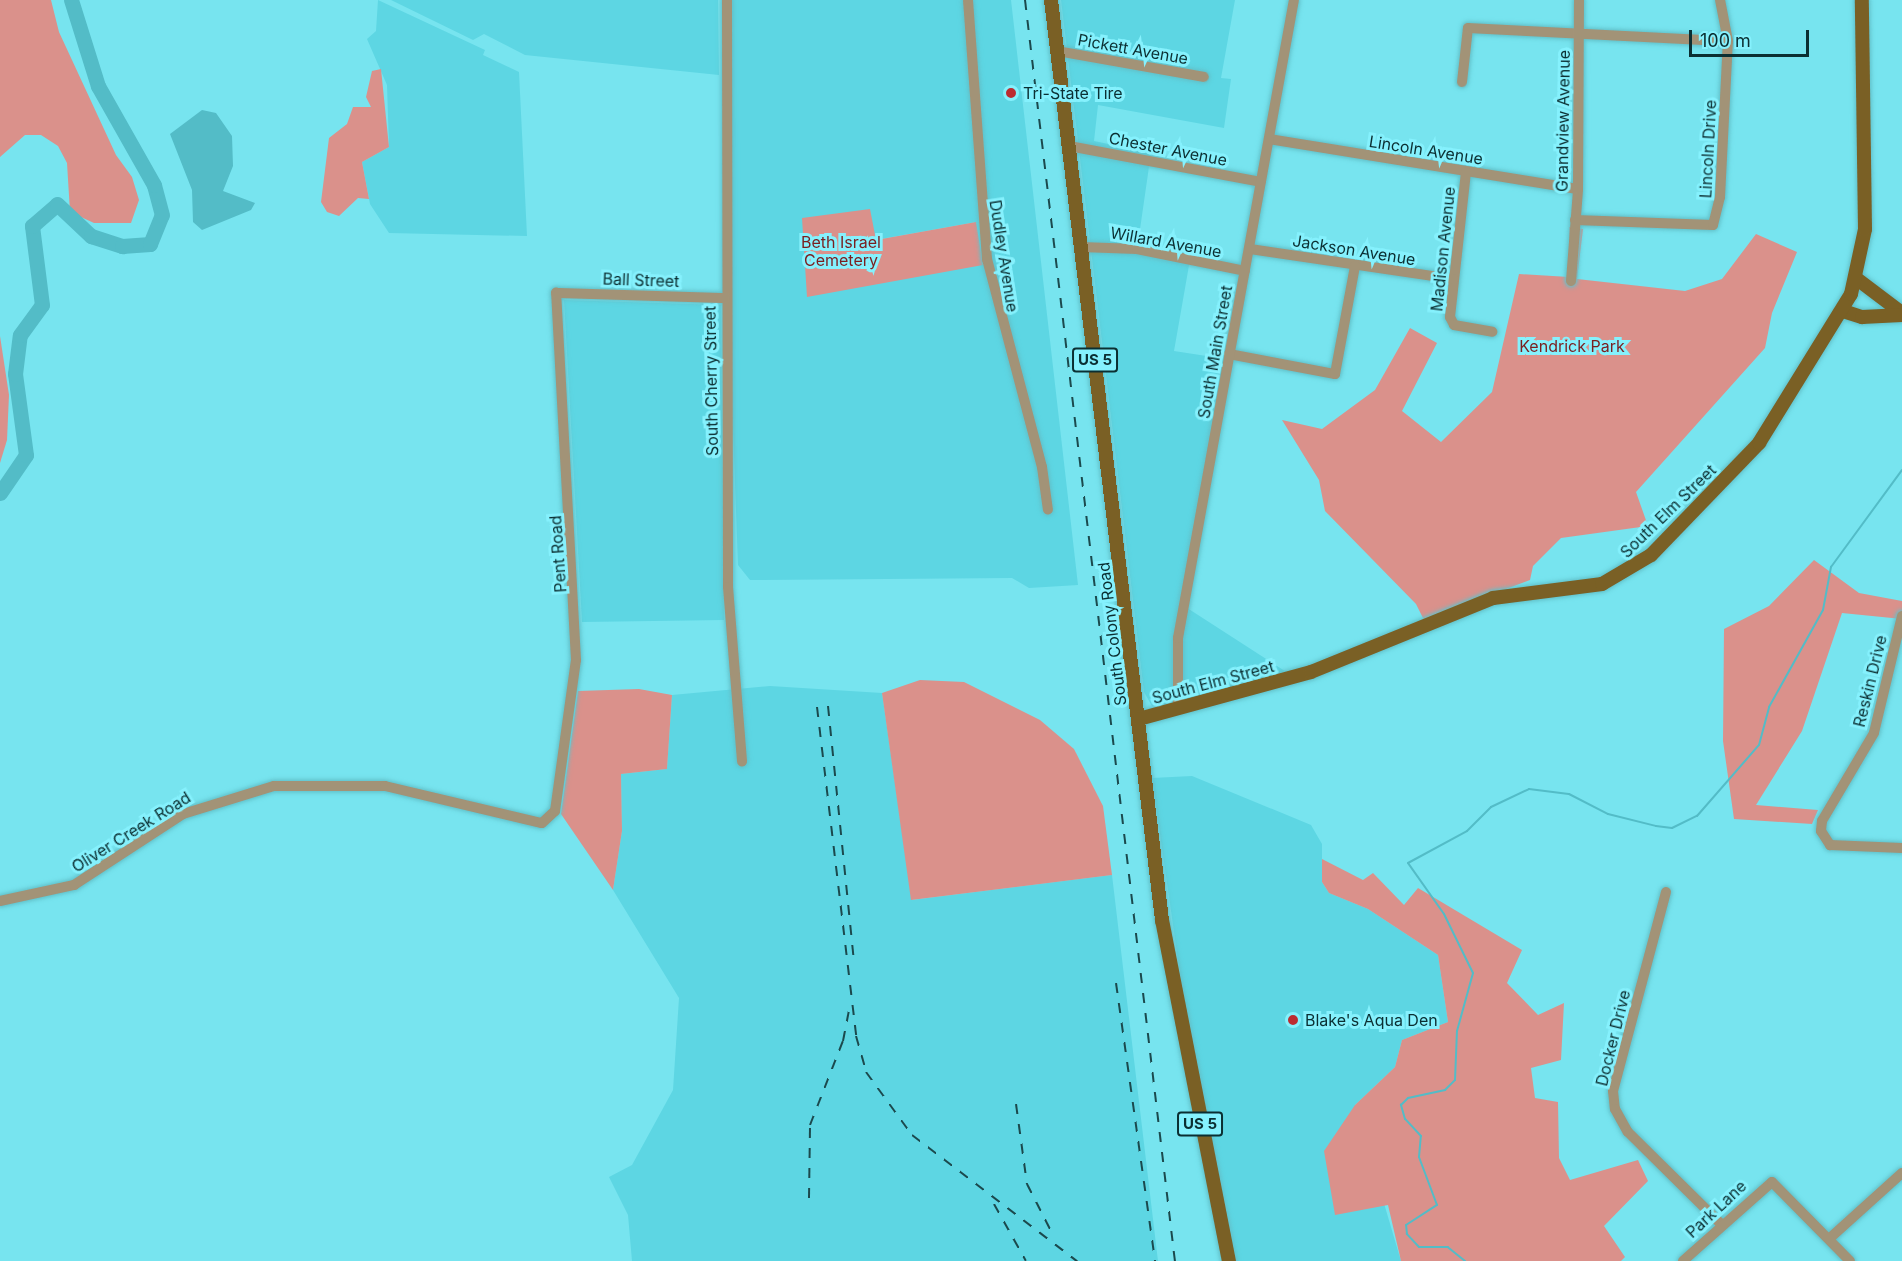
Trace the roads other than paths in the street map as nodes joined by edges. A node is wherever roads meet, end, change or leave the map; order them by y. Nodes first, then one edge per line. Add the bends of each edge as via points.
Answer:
1 (727, 0) edge
2 (968, 0) edge
3 (1051, 0) edge
4 (1293, 0) edge
5 (1579, 0) edge
6 (1720, 0) edge
7 (1862, 0) edge
8 (1579, 35) junction
9 (1728, 41) junction
10 (1057, 51) junction
11 (1204, 77) dead end
12 (1462, 82) dead end
13 (1269, 139) junction
14 (1069, 146) junction
15 (1466, 172) junction
16 (1261, 182) junction
17 (1578, 189) junction
18 (1575, 220) junction
19 (1081, 247) junction
20 (1250, 249) junction
21 (1355, 266) junction
22 (1245, 271) junction
23 (1454, 279) junction
24 (1857, 279) junction
25 (1571, 281) dead end
26 (556, 293) joint
27 (725, 298) junction
28 (1844, 311) junction
29 (1902, 314) edge
30 (1492, 332) dead end
31 (1229, 354) junction
32 (1048, 510) dead end
33 (1902, 616) edge
34 (1178, 709) junction
35 (1139, 719) junction
36 (742, 761) dead end
37 (555, 811) joint
38 (1902, 848) edge
39 (1666, 892) dead end
40 (0, 901) edge
41 (1902, 1173) edge
42 (1721, 1224) junction
43 (1830, 1238) junction
44 (1229, 1261) edge
45 (1683, 1261) edge
46 (1850, 1261) edge

1 - 27 street, South Cherry Street
2 - 32 street, Dudley Avenue via 987,259 1042,467
3 - 10 main road, South Colony Road / US 5
4 - 13 street, South Main Street
5 - 8 street, Grandview Avenue
6 - 9 street
7 - 24 main road, South Elm Street via 1866,196
8 - 9 street
8 - 12 street via 1468,28
8 - 17 street, Grandview Avenue
9 - 18 street, Lincoln Drive via 1720,205 1713,225
10 - 11 street, Pickett Avenue
10 - 14 main road, South Colony Road / US 5
13 - 15 street, Lincoln Avenue
13 - 16 street, South Main Street
14 - 16 street, Chester Avenue
14 - 19 main road, South Colony Road / US 5
15 - 17 street, Lincoln Avenue
15 - 23 street, Madison Avenue
16 - 20 street, South Main Street
17 - 18 street, Grandview Avenue
18 - 25 street, Grandview Avenue
19 - 22 street, Willard Avenue via 1137,249
19 - 35 main road, South Colony Road / US 5
20 - 21 street, Jackson Avenue
20 - 22 street, South Main Street
21 - 23 street, Jackson Avenue
21 - 31 street via 1335,374
22 - 31 street, South Main Street
23 - 30 street, Madison Avenue via 1451,322
24 - 28 main road, South Elm Street
24 - 29 main road
26 - 27 street, Ball Street
26 - 37 street, Pent Road via 577,606 575,670
27 - 36 street, South Cherry Street via 728,592
28 - 29 main road via 1862,317
28 - 34 main road, South Elm Street via 1759,443 1651,555 1626,574 1591,586 1493,598 1311,672
31 - 34 street, South Main Street via 1178,638
33 - 38 street, Reskin Drive via 1874,734 1822,821 1830,845
34 - 35 main road, South Elm Street
35 - 44 main road, South Colony Road / US 5 via 1174,993
37 - 40 street, Oliver Creek Road via 542,823 529,824 385,786 274,786 183,814 74,885
39 - 42 street, Docker Drive via 1613,1091 1615,1109 1628,1132
41 - 43 street
42 - 43 street, Park Lane via 1772,1182
42 - 45 street, Park Lane
43 - 46 street

